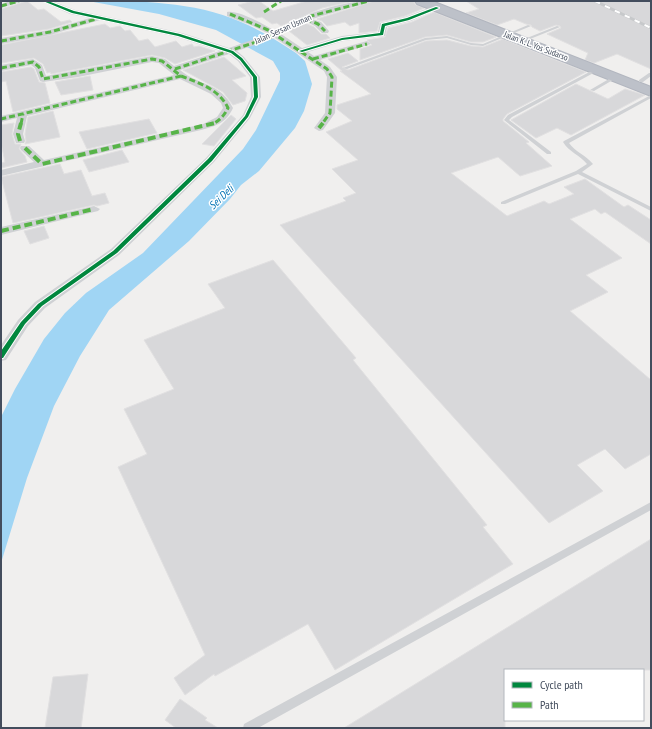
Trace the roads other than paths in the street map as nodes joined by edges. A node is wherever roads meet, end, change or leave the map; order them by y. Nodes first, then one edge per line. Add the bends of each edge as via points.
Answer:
1 (19, 1) edge
2 (45, 1) edge
3 (369, 1) edge
4 (421, 1) edge
5 (437, 4) edge
6 (1, 6) edge
7 (230, 14) dead end
8 (102, 17) junction
9 (306, 19) junction
10 (558, 27) dead end
11 (325, 31) dead end
12 (529, 32) junction
13 (511, 34) junction
14 (273, 36) junction
15 (1, 41) edge
16 (367, 44) dead end
17 (233, 49) junction
18 (301, 51) junction
19 (313, 59) junction
20 (1, 68) edge
21 (345, 68) dead end
22 (597, 70) junction
23 (178, 72) junction
24 (616, 77) junction
25 (648, 80) edge
26 (592, 90) dead end
27 (651, 92) edge
28 (651, 96) edge
29 (23, 114) junction
30 (1, 119) edge
31 (319, 128) dead end
32 (549, 153) dead end
33 (42, 164) junction
34 (578, 172) junction
35 (1, 173) edge
36 (503, 203) dead end
37 (94, 209) dead end
38 (651, 209) edge
39 (1, 231) edge
40 (1, 356) edge
41 (651, 506) edge
42 (248, 728) edge

1 - 6 street
2 - 8 street via 59,8
3 - 9 street, Jalan Sersan Usman
4 - 5 highway, Jalan K. L. Yos Sudarso
5 - 13 highway, Jalan K. L. Yos Sudarso
5 - 18 street via 408,19 383,26 382,34 342,39
7 - 14 street via 252,21
8 - 15 street via 50,32
8 - 17 street
9 - 11 street via 318,24
9 - 14 street, Jalan Sersan Usman
10 - 12 lane
12 - 13 highway, Jalan K. L. Yos Sudarso
12 - 25 highway, Jalan K. L. Yos Sudarso
13 - 21 lane via 483,45 447,37 425,39
13 - 22 highway, Jalan K. L. Yos Sudarso
14 - 17 street, Jalan Sersan Usman
14 - 18 street
16 - 19 street
17 - 23 street, Jalan Sersan Usman
17 - 40 street via 255,76 256,97 247,116 210,160 131,236 100,264 40,304 23,323
18 - 19 street
19 - 31 street via 327,69 332,77 330,113
20 - 23 street via 33,62 39,67 43,79 152,58 162,61
22 - 24 highway, Jalan K. L. Yos Sudarso
22 - 32 lane via 506,120
23 - 29 street, Jalan Sersan Usman
23 - 33 street via 211,90 226,102 228,108 221,119 201,127
24 - 26 lane
24 - 27 highway, Jalan K. L. Yos Sudarso
28 - 34 lane via 566,142 590,164
29 - 30 street, Jalan Sersan Usman
29 - 33 street via 18,134 22,145
33 - 35 street
34 - 36 lane
34 - 38 lane
37 - 39 street
41 - 42 lane

